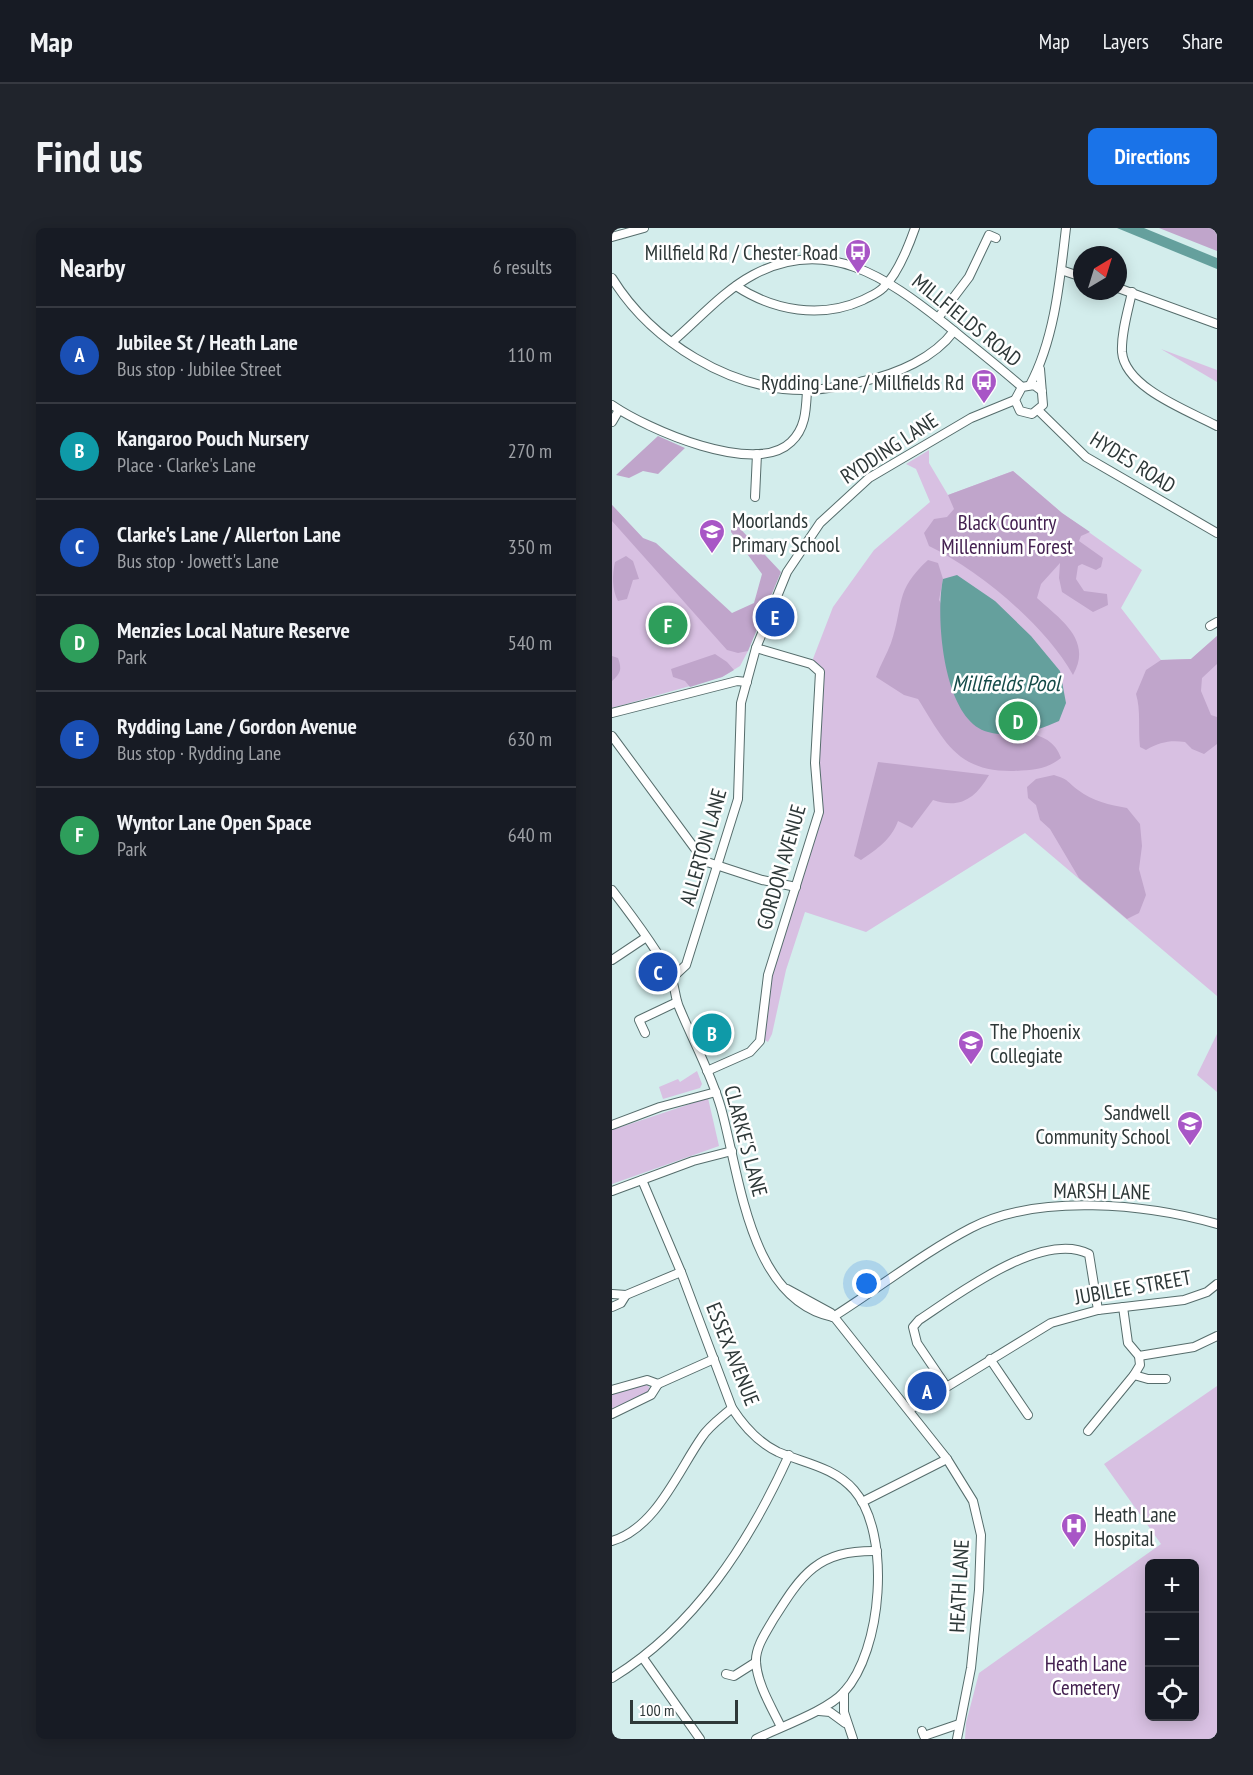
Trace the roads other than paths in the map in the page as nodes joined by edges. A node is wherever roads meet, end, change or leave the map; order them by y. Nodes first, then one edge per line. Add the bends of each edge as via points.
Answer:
1 (644, 228) edge
2 (915, 228) edge
3 (1066, 228) edge
4 (612, 237) edge
5 (996, 238) dead end
6 (1061, 270) junction
7 (1073, 274) edge
8 (612, 278) edge
9 (889, 282) junction
10 (736, 286) junction
11 (1127, 291) edge
12 (1132, 292) junction
13 (938, 318) junction
14 (1217, 324) edge
15 (954, 331) junction
16 (672, 342) junction
17 (1040, 367) junction
18 (1026, 386) junction
19 (807, 390) junction
20 (1042, 391) junction
21 (1015, 400) junction
22 (616, 407) edge
23 (1039, 411) junction
24 (612, 422) edge
25 (1217, 426) edge
26 (758, 454) junction
27 (755, 497) dead end
28 (1217, 533) edge
29 (756, 648) junction
30 (747, 682) junction
31 (612, 713) edge
32 (612, 736) edge
33 (718, 866) junction
34 (796, 887) junction
35 (612, 890) edge
36 (645, 938) junction
37 (612, 960) edge
38 (672, 978) junction
39 (676, 1000) junction
40 (645, 1033) dead end
41 (707, 1071) junction
42 (716, 1092) junction
43 (612, 1125) edge
44 (732, 1151) junction
45 (642, 1180) junction
46 (612, 1191) edge
47 (1217, 1224) edge
48 (681, 1272) junction
49 (1217, 1284) edge
50 (612, 1294) edge
51 (626, 1295) junction
52 (612, 1307) edge
53 (1123, 1307) junction
54 (1098, 1310) junction
55 (833, 1317) junction
56 (1217, 1336) edge
57 (1139, 1356) junction
58 (714, 1359) junction
59 (990, 1359) junction
60 (1134, 1375) junction
61 (1166, 1379) dead end
62 (658, 1384) junction
63 (946, 1386) junction
64 (612, 1390) edge
65 (732, 1408) junction
66 (909, 1410) junction
67 (612, 1414) edge
68 (1028, 1415) dead end
69 (1088, 1431) dead end
70 (789, 1455) junction
71 (947, 1459) junction
72 (862, 1502) junction
73 (612, 1541) edge
74 (877, 1551) junction
75 (644, 1658) junction
76 (756, 1662) junction
77 (726, 1674) dead end
78 (612, 1678) edge
79 (844, 1692) junction
80 (817, 1711) junction
81 (846, 1724) junction
82 (959, 1724) junction
83 (781, 1727) junction
84 (922, 1731) dead end
85 (700, 1739) edge
86 (756, 1739) edge
87 (853, 1739) edge
88 (957, 1739) edge

1 - 4 street
2 - 9 street
3 - 6 street
5 - 13 street via 989,235 969,277
6 - 7 street
6 - 17 street
8 - 16 street via 636,310
9 - 10 street, MILLFIELDS ROAD via 848,264 815,260 772,267
9 - 10 street, MILLFIELDS ROAD via 857,302 814,310 770,304
9 - 13 street, MILLFIELDS ROAD
10 - 16 street, MILLFIELDS ROAD
11 - 12 street
12 - 14 street
12 - 25 street via 1122,344 1127,369 1145,387
13 - 15 street, MILLFIELDS ROAD
15 - 18 street, MILLFIELDS ROAD
15 - 19 street via 927,356 890,374
16 - 19 street via 737,378
17 - 18 street
17 - 20 street
18 - 20 street
18 - 21 street
19 - 26 street via 805,417 796,436 782,449
20 - 23 street via 1044,401
21 - 23 street, HYDES ROAD via 1025,414
21 - 29 street, RYDDING LANE via 971,418 911,451 837,505 787,572
22 - 24 street
22 - 26 street via 674,436 719,450
23 - 28 street, HYDES ROAD via 1094,463
26 - 27 street
29 - 30 street, RYDDING LANE
29 - 34 street, GORDON AVENUE via 811,664 820,672 815,763 819,812
30 - 31 street via 737,681
30 - 33 street, ALLERTON LANE via 741,703 738,799
32 - 33 street via 704,861
33 - 34 street
33 - 38 street, ALLERTON LANE via 686,965
34 - 41 street, GORDON AVENUE via 766,982 760,1041 750,1052
35 - 36 street
36 - 37 street
36 - 38 street
38 - 39 street, CLARKE'S LANE
39 - 40 street via 639,1020
39 - 41 street, CLARKE'S LANE
41 - 42 street, CLARKE'S LANE
42 - 43 street
42 - 44 street, CLARKE'S LANE
44 - 45 street
44 - 55 street, CLARKE'S LANE via 754,1238 771,1272 787,1289
45 - 46 street
45 - 48 street, ESSEX AVENUE
47 - 55 street, MARSH LANE via 1151,1209 1078,1206 1000,1217 972,1227
48 - 51 street
48 - 58 street, ESSEX AVENUE
49 - 53 street, JUBILEE STREET via 1184,1300
50 - 51 street
51 - 52 street
53 - 54 street, JUBILEE STREET
53 - 57 street via 1128,1343
54 - 59 street, JUBILEE STREET via 1051,1323
54 - 63 street via 1089,1254 1082,1250 1035,1254 1010,1263 913,1327 917,1343
55 - 66 street, HEATH LANE
56 - 57 street via 1194,1347
57 - 60 street via 1140,1365
58 - 62 street
58 - 65 street, ESSEX AVENUE
59 - 63 street, JUBILEE STREET
59 - 68 street
60 - 61 street
60 - 69 street
62 - 64 street via 647,1380
62 - 67 street via 651,1395
63 - 66 street, JUBILEE STREET
65 - 70 street, ESSEX AVENUE via 750,1431 775,1451
65 - 73 street via 703,1435 635,1530
66 - 71 street, HEATH LANE
70 - 72 street, ESSEX AVENUE via 827,1469 855,1490
70 - 75 street via 750,1532 726,1569 685,1618
71 - 72 street
71 - 82 street, HEATH LANE via 973,1501 981,1535 975,1629
72 - 74 street, ESSEX AVENUE via 873,1526
74 - 76 street via 836,1556 807,1571 765,1634
74 - 79 street, ESSEX AVENUE via 874,1628 860,1667
75 - 78 street
75 - 85 street
76 - 77 street via 734,1676
76 - 83 street
79 - 80 street, ESSEX AVENUE
79 - 81 street
80 - 81 street, ESSEX AVENUE via 830,1712
80 - 83 street, ESSEX AVENUE
81 - 87 street
82 - 84 street via 924,1736
82 - 88 street, HEATH LANE
83 - 86 street, ESSEX AVENUE

